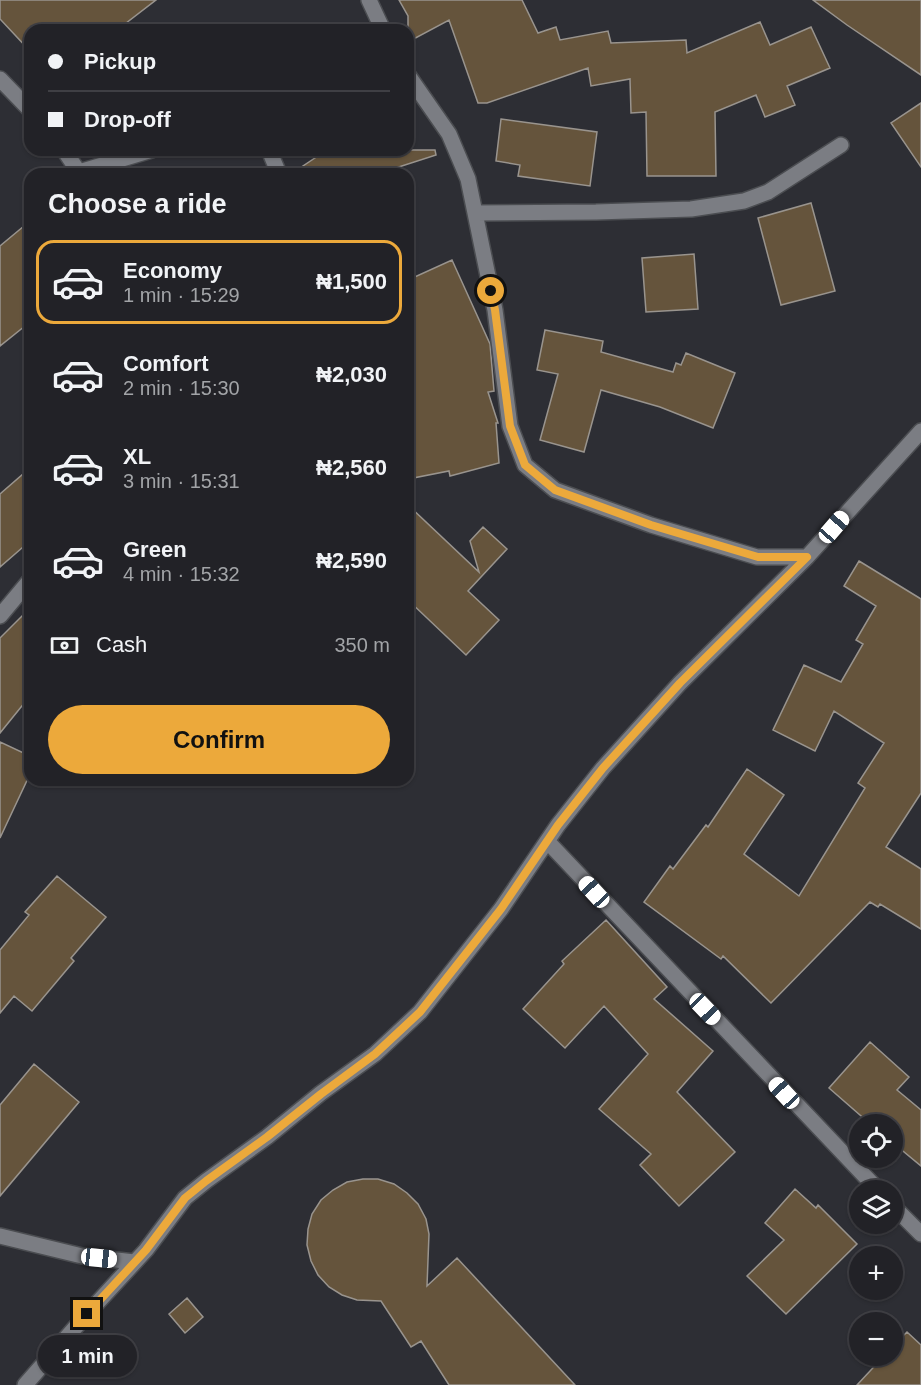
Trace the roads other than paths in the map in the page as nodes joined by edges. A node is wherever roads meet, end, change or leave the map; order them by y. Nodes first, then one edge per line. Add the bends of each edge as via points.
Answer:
1 (369, 0) edge
2 (380, 24) edge
3 (0, 79) edge
4 (414, 84) edge
5 (24, 104) edge
6 (841, 145) dead end
7 (133, 156) edge
8 (95, 168) edge
9 (475, 213) junction
10 (921, 431) edge
11 (807, 557) junction
12 (24, 587) edge
13 (0, 616) edge
14 (547, 841) junction
15 (868, 1180) edge
16 (903, 1216) edge
17 (921, 1234) edge
18 (0, 1236) edge
19 (134, 1262) junction
20 (25, 1385) edge

1 - 2 street
3 - 5 street
4 - 9 street via 449,134 468,179
6 - 9 street via 768,192 744,201 691,209
7 - 8 street
9 - 11 street via 495,310 510,426 525,465 555,490 651,525 758,557
10 - 11 street
11 - 14 street via 680,683 603,768
12 - 13 street
14 - 15 street
14 - 19 street via 501,909 420,1012 375,1054 185,1198
16 - 17 street
18 - 19 street via 81,1256
19 - 20 street

